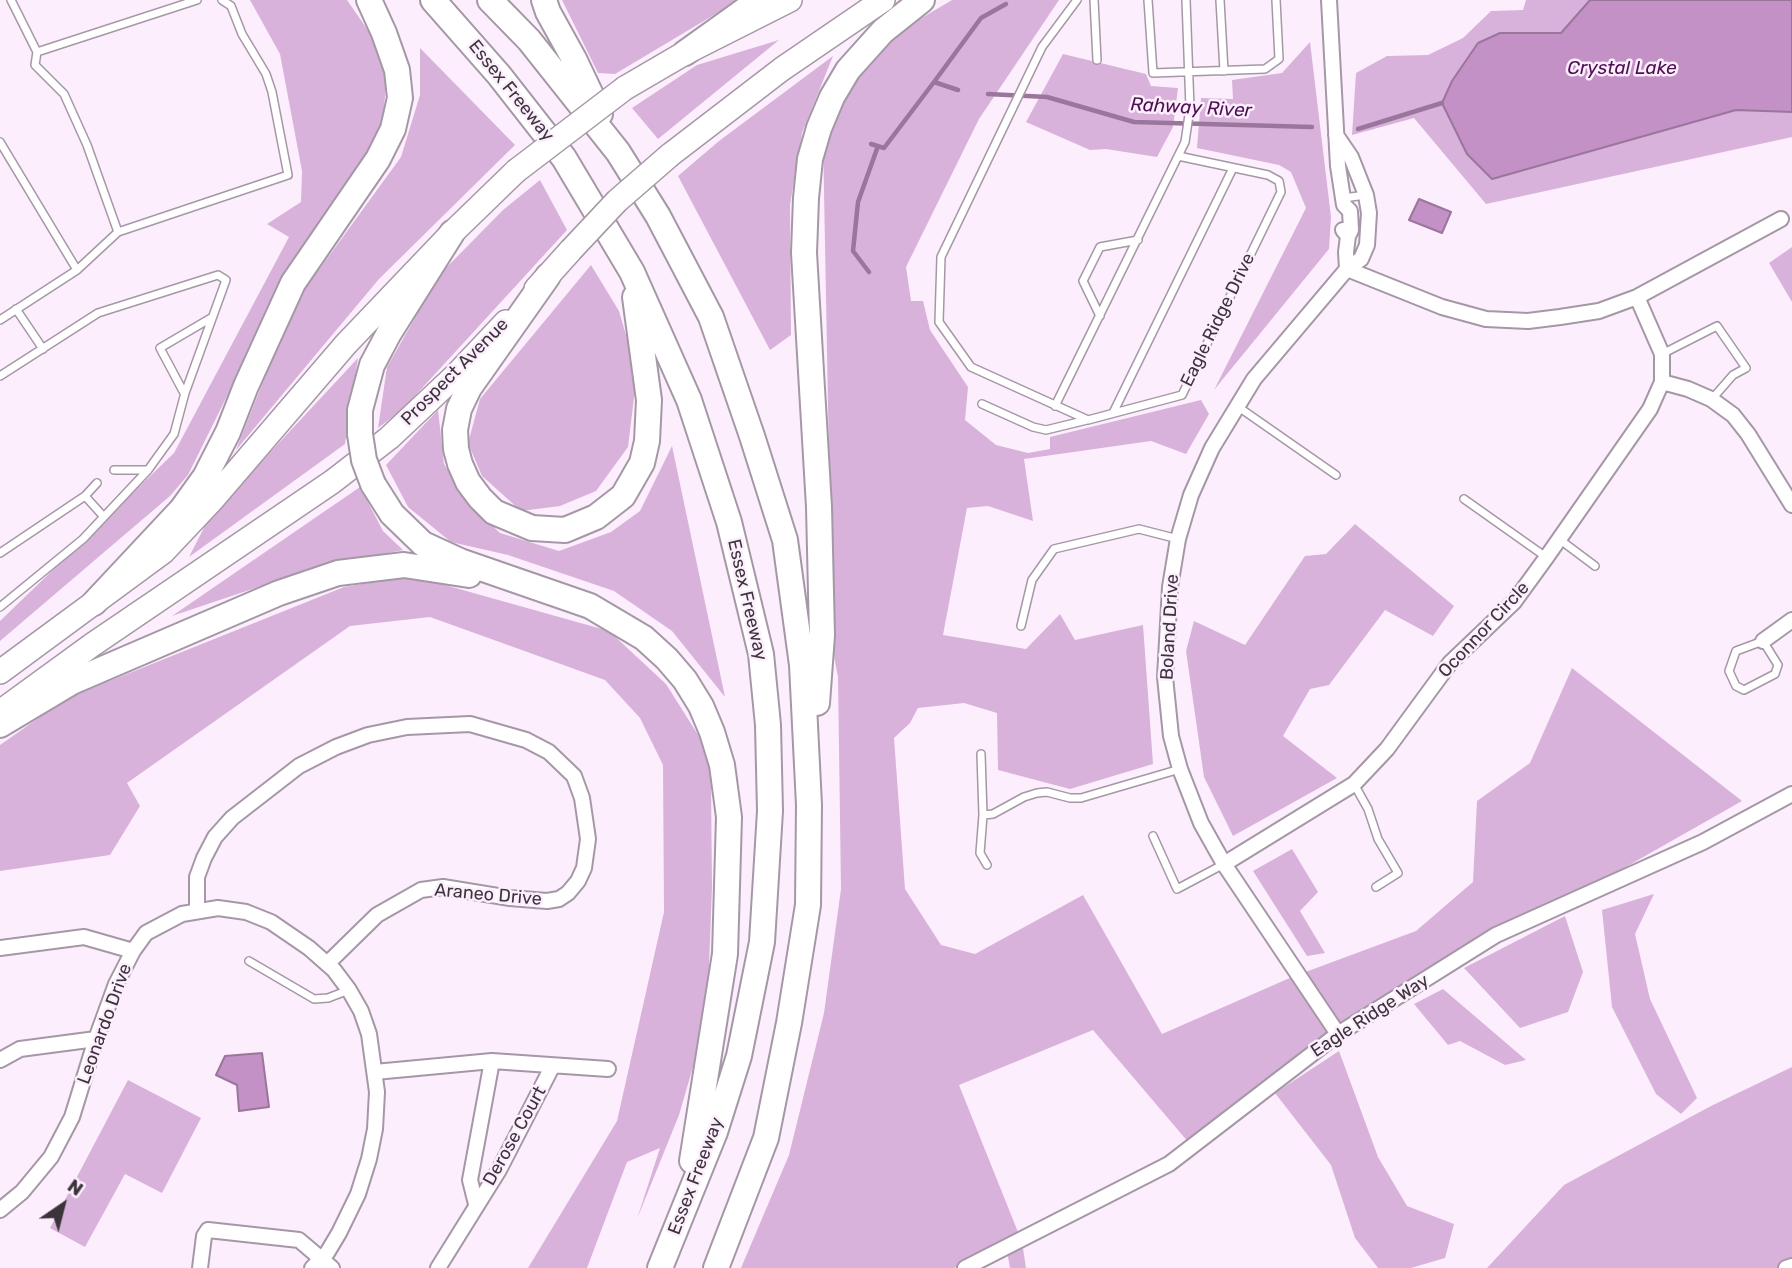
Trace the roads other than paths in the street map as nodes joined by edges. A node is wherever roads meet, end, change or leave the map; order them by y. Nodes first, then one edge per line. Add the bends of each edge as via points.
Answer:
1 (11, 0) edge
2 (197, 0) edge
3 (222, 0) edge
4 (369, 0) edge
5 (433, 0) edge
6 (490, 0) edge
7 (544, 0) edge
8 (759, 0) edge
9 (790, 0) edge
10 (883, 0) edge
11 (922, 0) edge
12 (1077, 0) edge
13 (1094, 0) edge
14 (1148, 0) edge
15 (1186, 0) edge
16 (1220, 0) edge
17 (1276, 0) edge
18 (1329, 0) edge
19 (37, 52) junction
20 (685, 53) junction
21 (1097, 60) dead end
22 (1224, 71) junction
23 (1189, 72) junction
24 (1336, 135) junction
25 (0, 142) edge
26 (618, 152) junction
27 (1178, 156) junction
28 (1233, 167) junction
29 (1366, 195) junction
30 (1343, 201) junction
31 (1781, 219) dead end
32 (118, 232) junction
33 (452, 233) junction
34 (1138, 240) junction
35 (1347, 269) junction
36 (77, 270) junction
37 (632, 272) junction
38 (548, 276) junction
39 (1637, 297) junction
40 (16, 309) junction
41 (1100, 316) junction
42 (212, 318) junction
43 (0, 320) edge
44 (43, 349) junction
45 (1662, 354) junction
46 (0, 376) edge
47 (1662, 382) junction
48 (184, 393) junction
49 (1711, 399) junction
50 (982, 404) dead end
51 (1055, 406) junction
52 (1236, 406) junction
53 (1113, 414) junction
54 (1088, 420) junction
55 (114, 470) dead end
56 (148, 470) junction
57 (1336, 475) dead end
58 (97, 483) dead end
59 (85, 495) junction
60 (1464, 499) dead end
61 (1792, 505) edge
62 (104, 517) junction
63 (1178, 539) junction
64 (1559, 539) junction
65 (0, 553) edge
66 (1546, 558) junction
67 (1595, 566) dead end
68 (538, 589) junction
69 (94, 603) junction
70 (0, 607) edge
71 (1792, 620) edge
72 (1021, 626) dead end
73 (1763, 641) junction
74 (0, 672) edge
75 (0, 712) edge
76 (0, 725) edge
77 (981, 754) dead end
78 (1180, 769) junction
79 (1354, 783) junction
80 (1792, 794) edge
81 (809, 805) junction
82 (983, 815) junction
83 (1153, 836) dead end
84 (1224, 864) junction
85 (988, 865) dead end
86 (1376, 887) dead end
87 (197, 911) junction
88 (0, 948) edge
89 (133, 951) junction
90 (249, 961) dead end
91 (327, 964) junction
92 (349, 990) junction
93 (1338, 1034) junction
94 (96, 1039) junction
95 (0, 1059) edge
96 (492, 1061) junction
97 (552, 1067) junction
98 (608, 1069) dead end
99 (375, 1072) junction
100 (686, 1202) junction
101 (476, 1204) junction
102 (0, 1210) edge
103 (322, 1265) edge
104 (1792, 1266) edge
105 (200, 1268) edge
106 (438, 1268) edge
107 (660, 1268) edge
108 (716, 1268) edge
109 (965, 1268) edge
110 (1786, 1268) edge

1 - 19 lane
2 - 19 lane
3 - 32 lane via 231,6 266,74 288,175
4 - 69 highway via 397,70 400,98 393,129 379,159 293,283 205,477 182,509
5 - 37 highway, Essex Freeway via 564,158
6 - 26 highway via 529,40
7 - 26 highway
8 - 20 highway
9 - 20 main road
10 - 38 main road, Prospect Avenue, bridge via 782,69 670,155 617,201
11 - 81 highway via 883,31 848,70 828,107 810,159 804,253 822,635
12 - 51 lane via 1038,56 941,257 939,323 971,367
13 - 21 lane
14 - 23 lane via 1153,73
15 - 23 lane
16 - 22 lane
17 - 22 lane via 1279,59 1265,69
18 - 24 street, Boland Drive
19 - 32 lane via 35,65 64,94 87,145
20 - 33 main road, bridge via 625,88 516,171
22 - 23 lane
23 - 27 lane via 1189,113
24 - 29 street, Boland Drive via 1351,157
24 - 30 street, Boland Drive
25 - 36 lane
26 - 81 highway via 711,317 785,540 802,664
27 - 28 lane, Eagle Ridge Drive
27 - 34 lane
28 - 53 lane
28 - 53 lane, Eagle Ridge Drive via 1268,175 1279,181 1281,192 1182,395
29 - 30 lane
29 - 35 street, Boland Drive via 1367,245 1361,258
30 - 35 street, Boland Drive via 1351,219
31 - 39 street
32 - 36 lane
33 - 68 highway, bridge via 372,365 360,410 364,460 392,514 424,544
33 - 69 main road via 346,344 163,552
34 - 41 lane
34 - 41 lane via 1100,247 1083,281
35 - 39 street via 1442,307 1486,319 1528,320 1599,312
35 - 52 street, Boland Drive
36 - 40 lane
37 - 38 highway via 649,400 642,463 611,507 565,530 532,528 494,512 468,482 456,449 458,409 468,388
37 - 100 highway, Essex Freeway via 689,400 729,522 761,654 768,725 770,811 762,942 739,1056
38 - 75 main road, Prospect Avenue via 456,375 389,438
39 - 45 street, Oconnor Circle
40 - 43 lane
40 - 44 lane
41 - 51 lane
42 - 44 lane via 226,280 218,275 98,313
42 - 48 lane
42 - 48 lane via 160,348
44 - 46 lane
45 - 47 street, Oconnor Circle
45 - 49 lane via 1717,326 1746,368
47 - 49 street
47 - 64 street, Oconnor Circle via 1650,409
48 - 56 lane via 174,434
49 - 61 street via 1748,434
50 - 54 lane, Eagle Ridge Drive via 1046,430
51 - 54 lane
52 - 57 lane
52 - 63 street, Boland Drive via 1206,460
53 - 54 lane, Eagle Ridge Drive
55 - 56 lane
56 - 62 lane
58 - 59 lane
59 - 62 lane
59 - 65 lane
60 - 66 lane
62 - 70 lane
63 - 72 lane via 1139,529 1054,548 1032,580
63 - 78 street, Boland Drive via 1164,677
64 - 66 street, Oconnor Circle
64 - 67 lane
66 - 79 street, Oconnor Circle via 1514,602 1450,663 1387,749
68 - 76 highway via 404,565 338,573 279,593 72,682
68 - 100 highway via 616,620 667,659 701,706 722,765 729,817 725,954
69 - 74 main road
71 - 73 street
73 - 73 lane via 1737,651 1729,671 1744,691 1775,674 1777,665
77 - 82 lane
78 - 82 lane via 1081,798 1037,793
78 - 84 street, Boland Drive via 1201,823
79 - 84 street, Oconnor Circle
79 - 86 lane via 1398,873
80 - 93 street, Eagle Ridge Way via 1703,842 1496,935
81 - 108 highway via 808,905 766,1138
82 - 85 lane via 979,853
83 - 84 lane via 1177,889
84 - 93 street, Boland Drive
87 - 89 street, Leonardo Drive via 146,933
87 - 91 street, Leonardo Drive via 246,912 271,922
87 - 91 street, Araneo Drive via 197,877 204,858 232,818 299,766 368,735 407,727 470,724 526,740 549,752 574,776 587,839 584,868 568,893 547,901 443,887 421,890 377,915
88 - 89 street via 84,937
89 - 94 street, Leonardo Drive
90 - 92 lane via 314,999
91 - 92 street, Leonardo Drive
92 - 99 street, Leonardo Drive via 369,1034
93 - 109 street, Eagle Ridge Way via 1169,1164
94 - 95 street via 20,1048
94 - 102 street, Leonardo Drive via 72,1117 51,1157
96 - 97 street, Derose Court
96 - 99 street, Derose Court
96 - 101 street, Derose Court via 470,1180
97 - 98 street, Derose Court
97 - 101 street, Derose Court via 499,1170
99 - 103 street, Leonardo Drive via 375,1129 369,1158 349,1213
100 - 107 highway, Essex Freeway
101 - 106 street, Derose Court
103 - 105 street via 299,1240 208,1230
104 - 110 street

